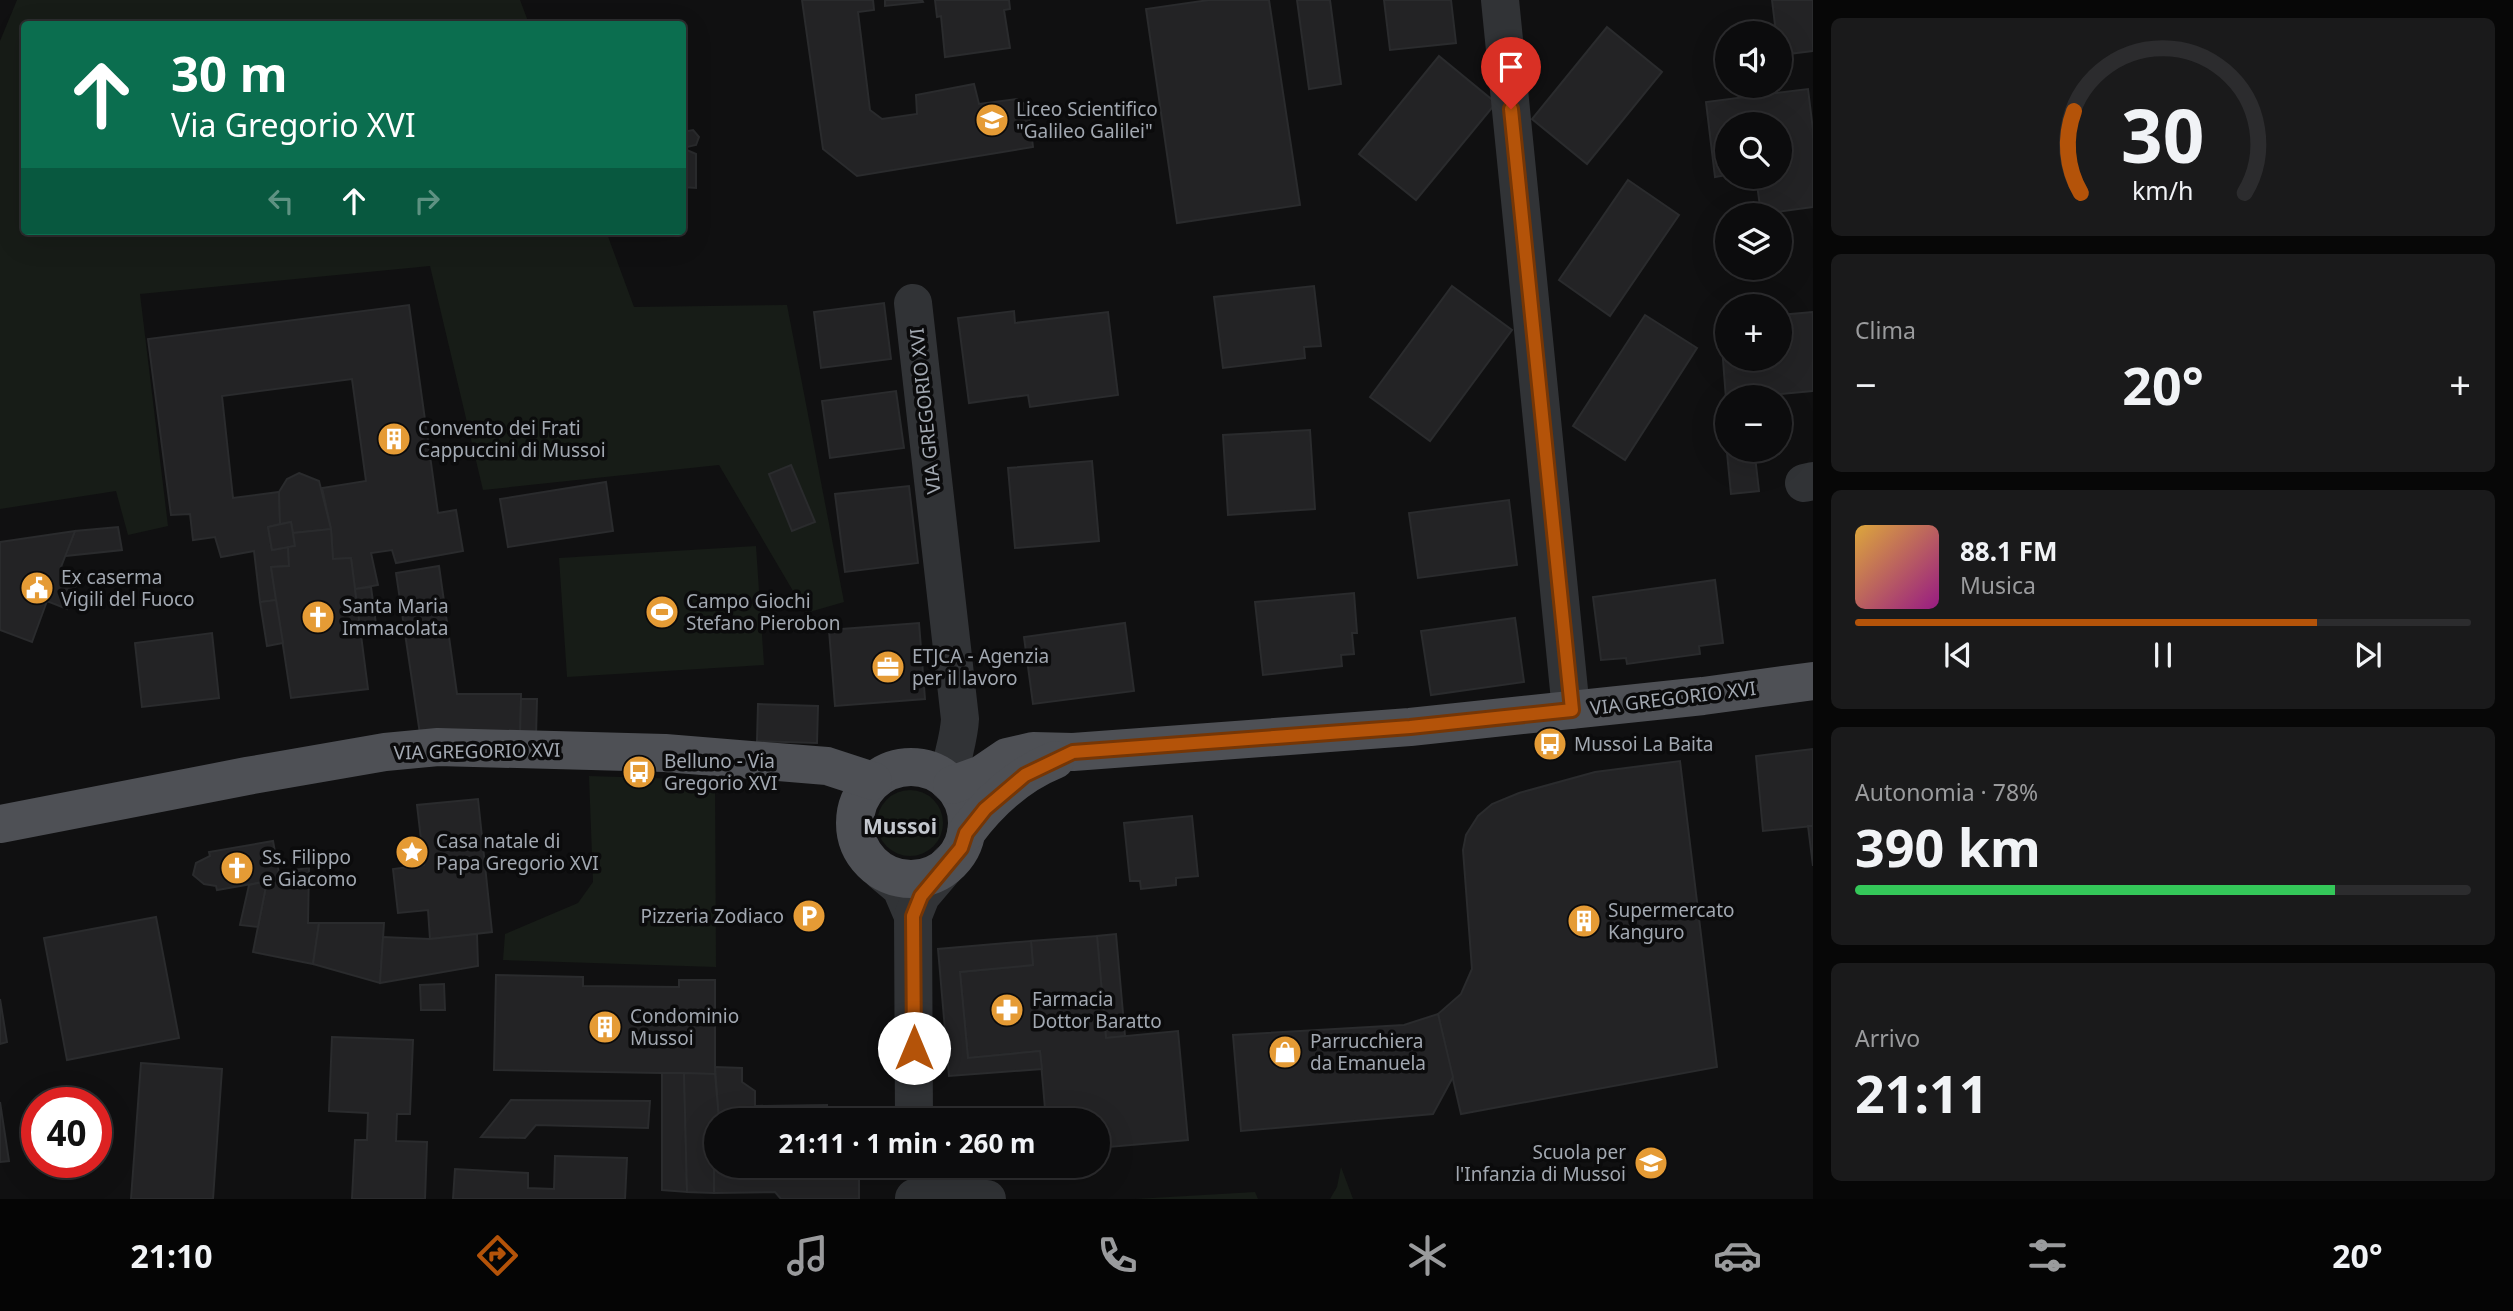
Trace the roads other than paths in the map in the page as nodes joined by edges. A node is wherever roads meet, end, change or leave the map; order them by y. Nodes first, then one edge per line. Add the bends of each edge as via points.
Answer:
1 (1500, 0) edge
2 (913, 303) dead end
3 (1813, 681) edge
4 (1572, 710) junction
5 (959, 729) junction
6 (1032, 751) junction
7 (1073, 752) junction
8 (782, 763) junction
9 (941, 778) junction
10 (873, 781) junction
11 (0, 824) edge
12 (855, 828) junction
13 (958, 848) junction
14 (882, 872) junction
15 (913, 916) junction
16 (914, 1108) edge
17 (914, 1178) edge
18 (915, 1199) edge
19 (987, 1199) edge

1 - 4 street
2 - 5 street, VIA GREGORIO XVI
3 - 4 main road, VIA GREGORIO XVI
4 - 7 main road, VIA GREGORIO XVI
5 - 6 street, VIA GREGORIO XVI via 981,744
5 - 9 street, VIA GREGORIO XVI via 950,766
6 - 7 main road, VIA GREGORIO XVI
6 - 9 main road, VIA GREGORIO XVI via 1007,757 982,774
7 - 13 main road, VIA GREGORIO XVI via 1025,775 985,809
8 - 10 main road, VIA GREGORIO XVI via 827,766
8 - 11 main road, VIA GREGORIO XVI via 666,753 438,747 247,776
8 - 12 main road via 803,771 825,788
9 - 10 main road via 905,766
9 - 13 main road via 962,799 967,816
10 - 12 main road via 855,810
12 - 14 main road via 859,845
13 - 14 main road via 934,874 917,879
13 - 15 street via 921,896
14 - 15 street via 901,888
15 - 16 street
17 - 18 street
18 - 19 street

